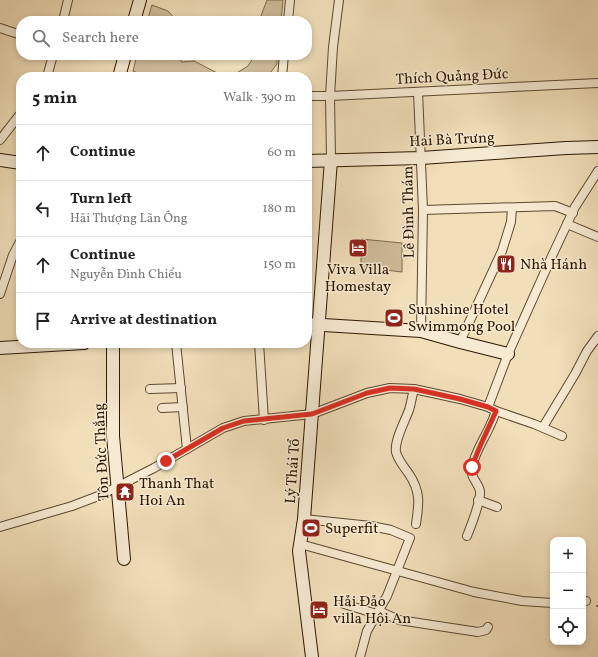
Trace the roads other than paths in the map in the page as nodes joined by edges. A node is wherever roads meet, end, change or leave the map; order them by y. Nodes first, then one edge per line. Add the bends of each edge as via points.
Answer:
1 (68, 0) edge
2 (140, 0) edge
3 (290, 0) edge
4 (339, 0) edge
5 (64, 16) edge
6 (135, 16) edge
7 (288, 16) edge
8 (0, 28) edge
9 (16, 33) edge
10 (52, 60) edge
11 (124, 60) edge
12 (284, 60) edge
13 (49, 72) edge
14 (120, 72) edge
15 (282, 72) edge
16 (598, 83) edge
17 (418, 92) junction
18 (312, 96) edge
19 (330, 96) junction
20 (16, 119) edge
21 (0, 140) edge
22 (598, 147) edge
23 (421, 158) junction
24 (0, 160) edge
25 (330, 160) junction
26 (312, 161) edge
27 (16, 162) edge
28 (598, 170) edge
29 (512, 208) junction
30 (423, 210) junction
31 (572, 213) junction
32 (567, 224) junction
33 (598, 237) edge
34 (16, 249) edge
35 (0, 294) edge
36 (312, 324) edge
37 (422, 331) junction
38 (598, 336) edge
39 (460, 342) junction
40 (16, 347) edge
41 (0, 348) edge
42 (113, 348) edge
43 (177, 348) edge
44 (258, 348) edge
45 (508, 354) junction
46 (181, 388) junction
47 (150, 389) dead end
48 (414, 389) junction
49 (183, 407) junction
50 (488, 407) junction
51 (162, 408) dead end
52 (496, 411) junction
53 (312, 414) junction
54 (264, 420) junction
55 (543, 427) junction
56 (562, 436) dead end
57 (188, 449) junction
58 (118, 486) junction
59 (478, 500) junction
60 (497, 507) dead end
61 (304, 519) junction
62 (416, 524) dead end
63 (0, 527) edge
64 (467, 536) dead end
65 (300, 544) junction
66 (124, 559) dead end
67 (397, 572) junction
68 (550, 603) edge
69 (344, 604) dead end
70 (378, 612) junction
71 (488, 627) dead end
72 (312, 657) edge
73 (360, 657) edge

1 - 5 street
2 - 6 street
3 - 7 street
4 - 19 street, Lý Thái Tổ
8 - 9 street
10 - 13 street
11 - 14 street
12 - 15 street
16 - 17 street, Thích Quảng Đức
17 - 19 street, Thích Quảng Đức
17 - 23 street, Lê Đình Thám
18 - 19 street, Thích Quảng Đức
19 - 25 street, Lý Thái Tổ
20 - 21 street
22 - 23 street, Hai Bà Trưng
23 - 25 street, Hai Bà Trưng
23 - 30 street, Lê Đình Thám
24 - 27 street
25 - 26 street, Hai Bà Trưng
25 - 36 street, Lý Thái Tổ
28 - 31 street
29 - 30 street
29 - 31 street via 555,206
29 - 39 street via 511,222 502,251
30 - 37 street, Lê Đình Thám
31 - 32 street
32 - 33 street
32 - 45 street
34 - 35 street
36 - 37 street
36 - 53 street, Lý Thái Tổ
37 - 39 street
38 - 55 street
39 - 45 street
40 - 41 street
42 - 58 street, Tôn Đức Thắng via 113,436
43 - 46 street
44 - 54 street
45 - 50 street
46 - 47 street
46 - 49 street
48 - 50 street
48 - 53 street via 390,388 367,393
48 - 62 street via 396,451 417,491 419,502
49 - 51 street
49 - 57 street
50 - 52 street
52 - 55 street
52 - 59 street via 472,467 471,474 480,489
53 - 54 street
53 - 61 street, Lý Thái Tổ
54 - 57 street via 244,421 223,428
55 - 56 street
57 - 58 street
58 - 63 street via 72,506
58 - 66 street, Tôn Đức Thắng
59 - 60 street
59 - 64 street
61 - 65 street, Lý Thái Tổ
61 - 67 street via 371,526 391,530 410,538
65 - 67 street
65 - 72 street, Lý Thái Tổ
67 - 68 street via 474,592 522,601
67 - 70 street via 388,596
69 - 70 street
70 - 71 street via 410,623 478,632
70 - 73 street via 368,631

